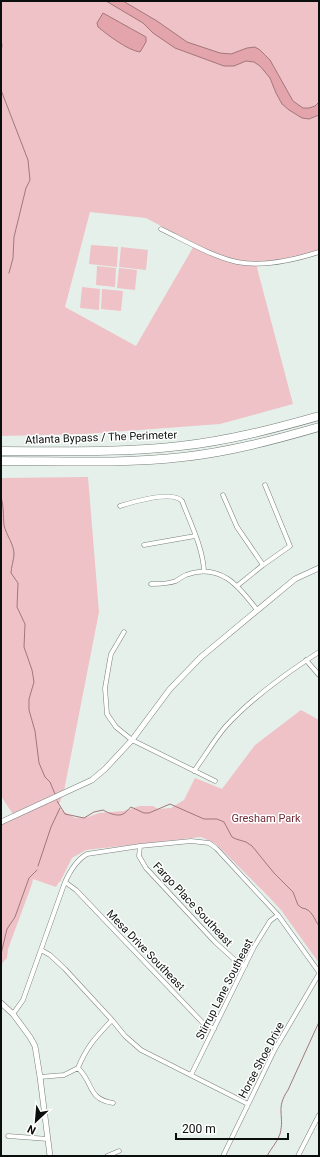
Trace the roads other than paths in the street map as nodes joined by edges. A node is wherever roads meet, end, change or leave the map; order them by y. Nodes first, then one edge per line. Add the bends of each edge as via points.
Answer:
1 (161, 229) dead end
2 (319, 252) edge
3 (319, 416) edge
4 (319, 427) edge
5 (1, 451) edge
6 (1, 461) edge
7 (265, 485) dead end
8 (223, 495) dead end
9 (120, 506) dead end
10 (195, 536) junction
11 (144, 545) dead end
12 (263, 565) junction
13 (319, 568) edge
14 (204, 571) junction
15 (151, 584) dead end
16 (237, 586) junction
17 (257, 610) junction
18 (124, 632) dead end
19 (319, 652) edge
20 (306, 660) junction
21 (319, 675) edge
22 (132, 740) junction
23 (194, 771) junction
24 (215, 781) dead end
25 (1, 822) edge
26 (140, 846) junction
27 (65, 882) junction
28 (278, 914) junction
29 (41, 950) junction
30 (245, 966) junction
31 (319, 973) edge
32 (1, 1003) edge
33 (13, 1014) junction
34 (112, 1020) junction
35 (214, 1029) junction
36 (78, 1068) junction
37 (191, 1075) junction
38 (40, 1077) junction
39 (114, 1103) dead end
40 (248, 1104) junction
41 (319, 1115) edge
42 (8, 1136) dead end
43 (48, 1139) junction
44 (119, 1151) dead end
45 (50, 1156) edge
46 (107, 1156) edge
47 (223, 1156) edge
48 (298, 1156) edge

1 - 2 street via 217,256 238,262 271,262
3 - 5 highway, Atlanta Bypass / The Perimeter via 251,434 196,444 88,451
4 - 6 highway, Atlanta Bypass / The Perimeter via 213,453 154,459
7 - 12 street via 290,546
8 - 12 street via 240,532
9 - 10 street via 140,500 176,497 182,501
10 - 11 street
10 - 14 street
12 - 16 street
13 - 17 street via 295,579
14 - 15 street via 185,575 170,583
14 - 16 street via 220,574
16 - 17 street
17 - 22 street via 185,672
18 - 22 street via 111,654 105,694 107,714 116,728
19 - 20 street
20 - 21 street
20 - 23 street via 232,721 220,733
22 - 23 street
22 - 25 street via 92,780
23 - 24 street
26 - 27 street via 87,854 74,865
26 - 28 street via 209,843 228,859
26 - 30 street, Fargo Place Southeast via 139,856 146,868 215,942 233,959
27 - 29 street
27 - 35 street, Mesa Drive Southeast via 76,890 203,1023
28 - 30 street, Stirrup Lane Southeast via 270,921
28 - 31 street
29 - 33 street via 22,1000
29 - 34 street via 65,969
30 - 35 street, Stirrup Lane Southeast
31 - 40 street, Horse Shoe Drive via 275,1049
32 - 33 street
33 - 38 street via 35,1046
34 - 36 street via 92,1041
34 - 37 street via 141,1050
35 - 37 street, Stirrup Lane Southeast
36 - 38 street via 64,1075
36 - 39 street via 84,1073 97,1097
37 - 40 street
38 - 43 street
40 - 47 street, Horse Shoe Drive
41 - 48 street
42 - 43 street
43 - 45 street
44 - 46 street

